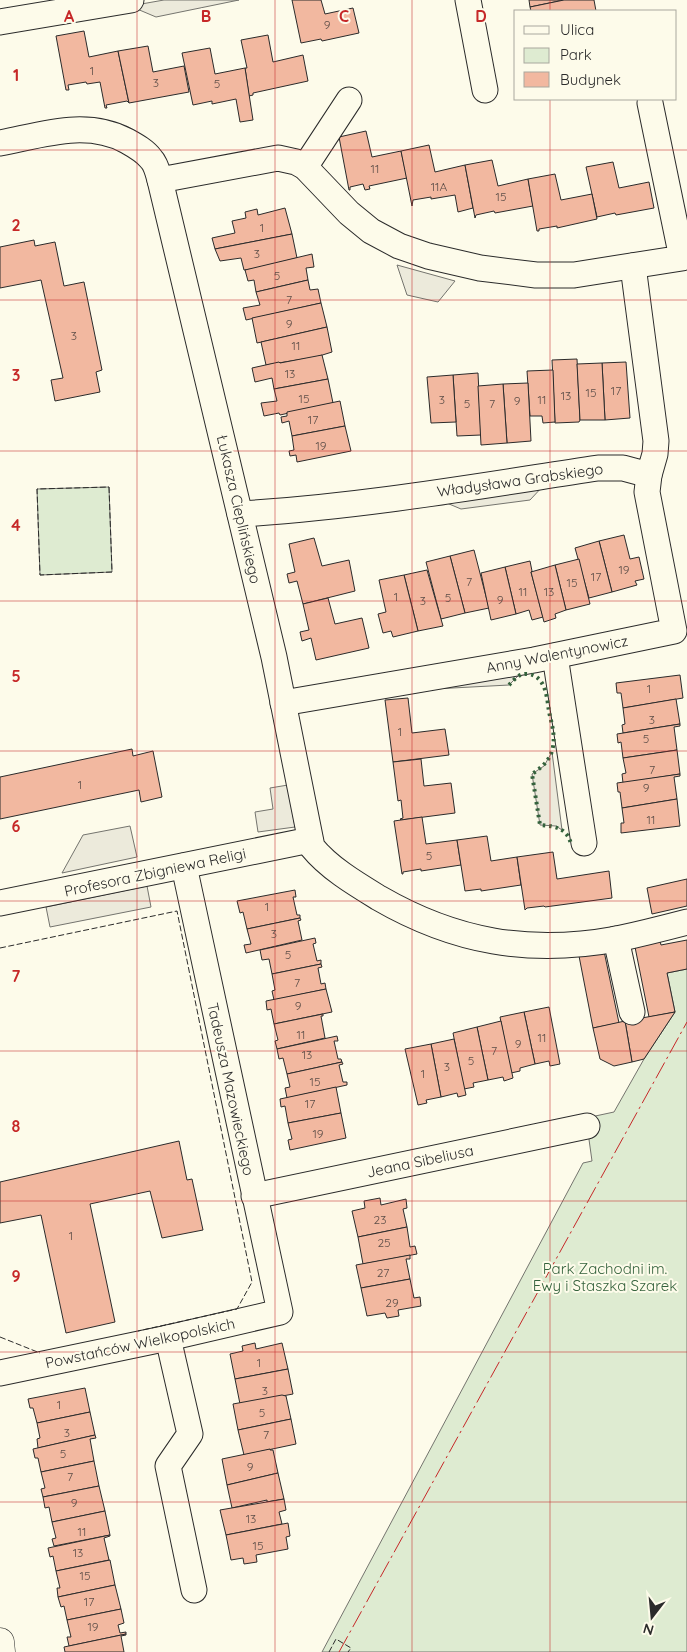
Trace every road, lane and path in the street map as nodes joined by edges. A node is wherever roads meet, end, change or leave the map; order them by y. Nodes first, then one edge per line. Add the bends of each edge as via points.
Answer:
1 (132, 0) edge
2 (468, 0) edge
3 (0, 22) edge
4 (485, 90) dead end
5 (349, 100) dead end
6 (650, 103) dead end
7 (0, 144) edge
8 (305, 167) junction
9 (160, 180) junction
10 (633, 266) junction
11 (649, 475) junction
12 (240, 514) junction
13 (555, 656) junction
14 (283, 704) junction
15 (310, 840) junction
16 (584, 843) dead end
17 (184, 866) junction
18 (0, 903) edge
19 (687, 922) edge
20 (616, 939) junction
21 (632, 1012) dead end
22 (587, 1126) dead end
23 (254, 1196) junction
24 (280, 1312) joint
25 (168, 1338) junction
26 (0, 1373) edge
27 (194, 1590) dead end
28 (0, 1642) edge
29 (1, 1652) edge

1 - 3 street
2 - 4 street
5 - 8 street
6 - 10 street via 682,258
7 - 9 street, Łukasza Cieplińskiego via 70,129 97,130 119,136 139,147 152,160
8 - 9 street via 278,158
8 - 10 street via 371,231 398,246 428,256 480,268 536,275 574,275
9 - 12 street, Łukasza Cieplińskiego
10 - 11 street via 656,441
11 - 12 street, Władysława Grabskiego via 623,468 598,468 358,504
11 - 13 street, Anny Walentynowicz via 647,492 674,631
12 - 14 street, Łukasza Cieplińskiego
13 - 14 street, Anny Walentynowicz
13 - 16 street
14 - 15 street, Łukasza Cieplińskiego
15 - 17 street, Profesora Zbigniewa Religi
15 - 20 street via 318,855 371,893 395,907 475,939 537,946
17 - 18 street, Profesora Zbigniewa Religi
17 - 23 street, Tadeusza Mazowieckiego
19 - 20 street
20 - 21 street
22 - 23 street, Jeana Sibeliusa
23 - 24 street, Tadeusza Mazowieckiego
24 - 25 street, Powstańców Wielkopolskich
25 - 26 street, Powstańców Wielkopolskich
25 - 27 street via 190,1434 168,1466
28 - 29 street

